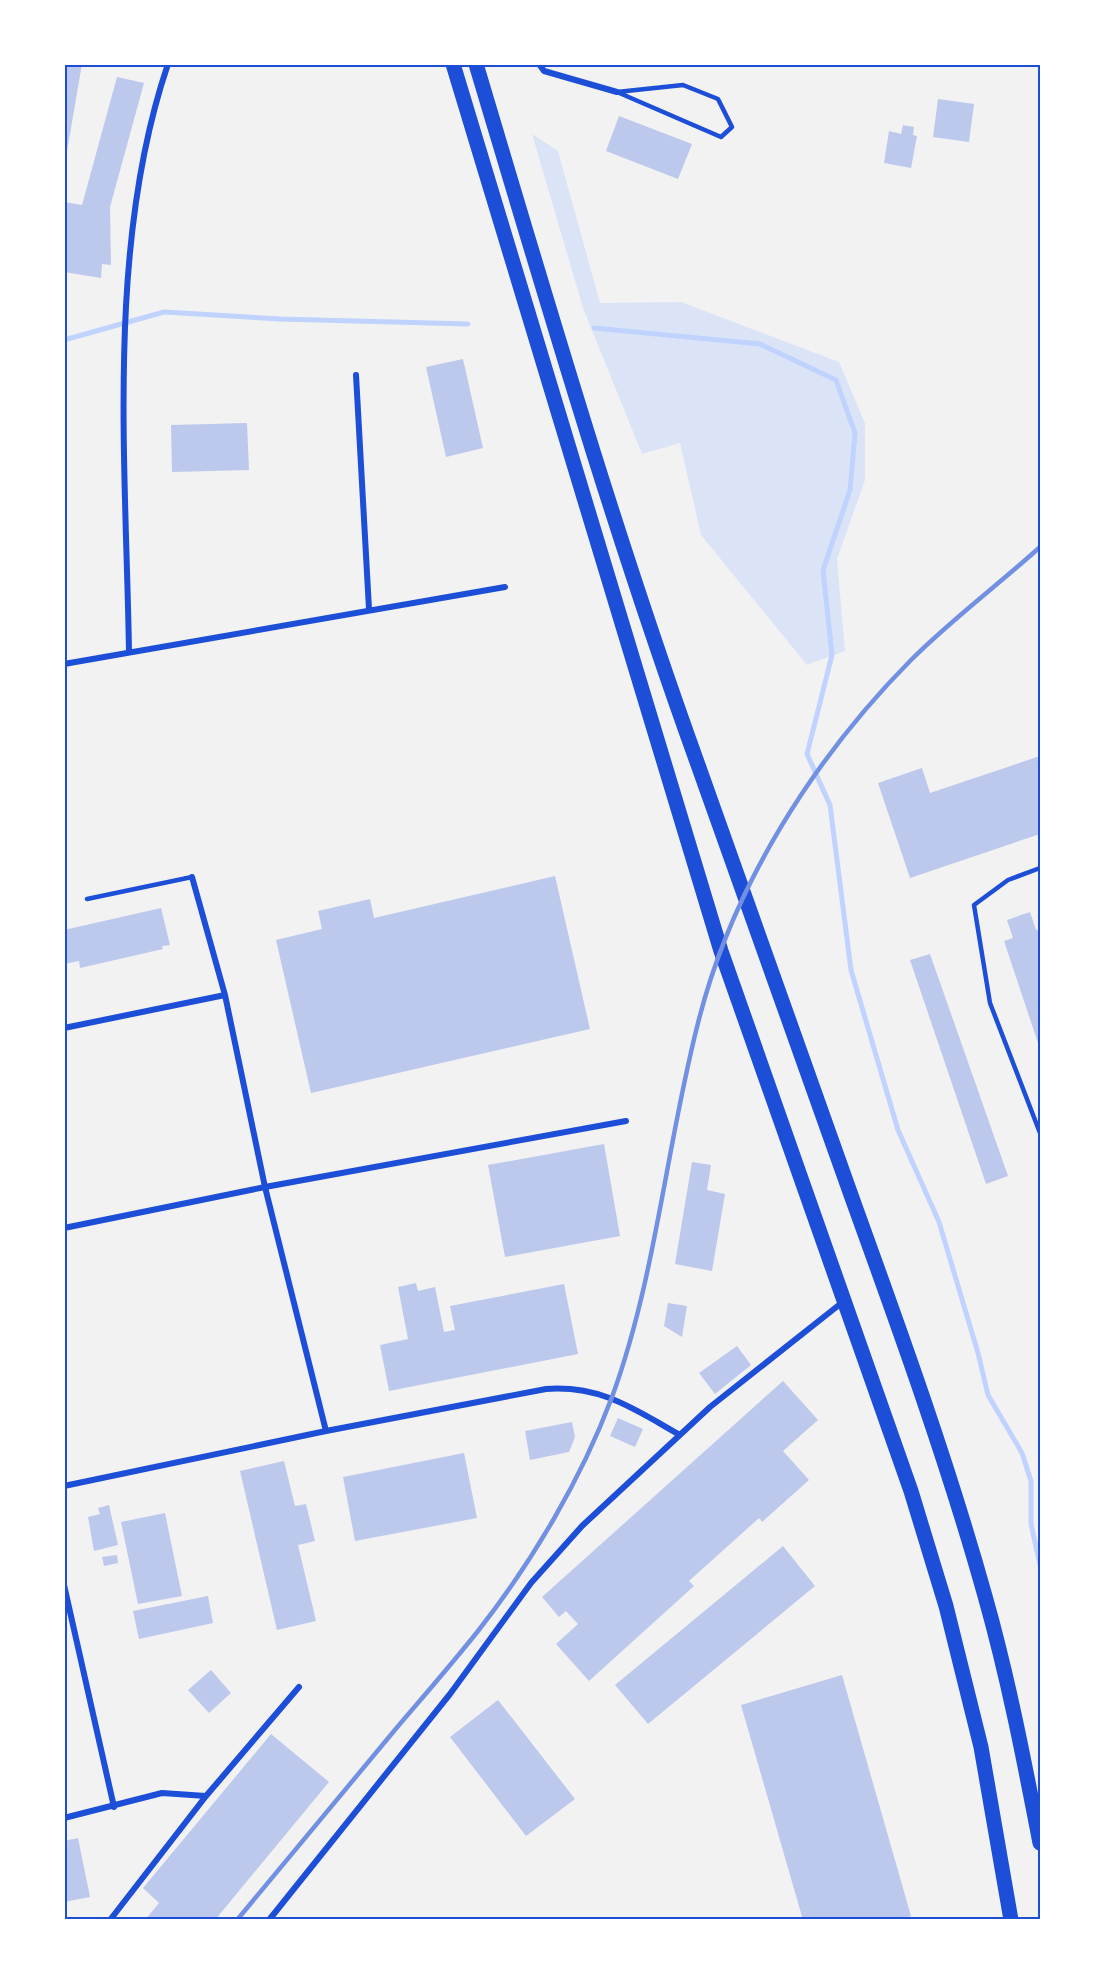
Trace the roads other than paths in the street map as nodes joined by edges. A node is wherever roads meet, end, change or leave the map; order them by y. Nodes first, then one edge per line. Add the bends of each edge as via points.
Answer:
1 (168, 64) edge
2 (453, 64) edge
3 (476, 64) edge
4 (539, 64) edge
5 (617, 92) junction
6 (356, 375) dead end
7 (505, 587) dead end
8 (369, 609) junction
9 (129, 652) junction
10 (64, 664) edge
11 (1041, 868) edge
12 (192, 877) joint
13 (87, 899) dead end
14 (225, 995) junction
15 (64, 1028) edge
16 (626, 1120) dead end
17 (1041, 1134) edge
18 (265, 1187) junction
19 (64, 1228) edge
20 (845, 1300) junction
21 (326, 1431) junction
22 (680, 1435) junction
23 (64, 1486) edge
24 (64, 1585) edge
25 (299, 1687) dead end
26 (206, 1796) junction
27 (114, 1807) junction
28 (64, 1818) edge
29 (1041, 1843) edge
30 (110, 1920) edge
31 (269, 1920) edge
32 (1011, 1920) edge

1 - 9 street via 156,98 127,273
2 - 20 highway via 721,951
3 - 29 highway via 630,567 959,1506 1022,1747
4 - 5 street via 544,71
5 - 5 lane via 683,85 717,99 732,127 721,137
6 - 8 street
7 - 8 street
8 - 9 street
9 - 10 street
11 - 17 lane via 1008,880 974,905 990,1003
12 - 13 lane
12 - 14 street
14 - 15 street
14 - 18 street
16 - 18 street
18 - 19 street
18 - 21 street
20 - 22 street
20 - 32 highway via 946,1606 981,1747
21 - 22 street via 570,1387 612,1397
21 - 23 street
22 - 31 street via 582,1526 531,1583 450,1694
24 - 27 street
25 - 26 street
26 - 27 street via 162,1793
26 - 30 street
27 - 28 street

